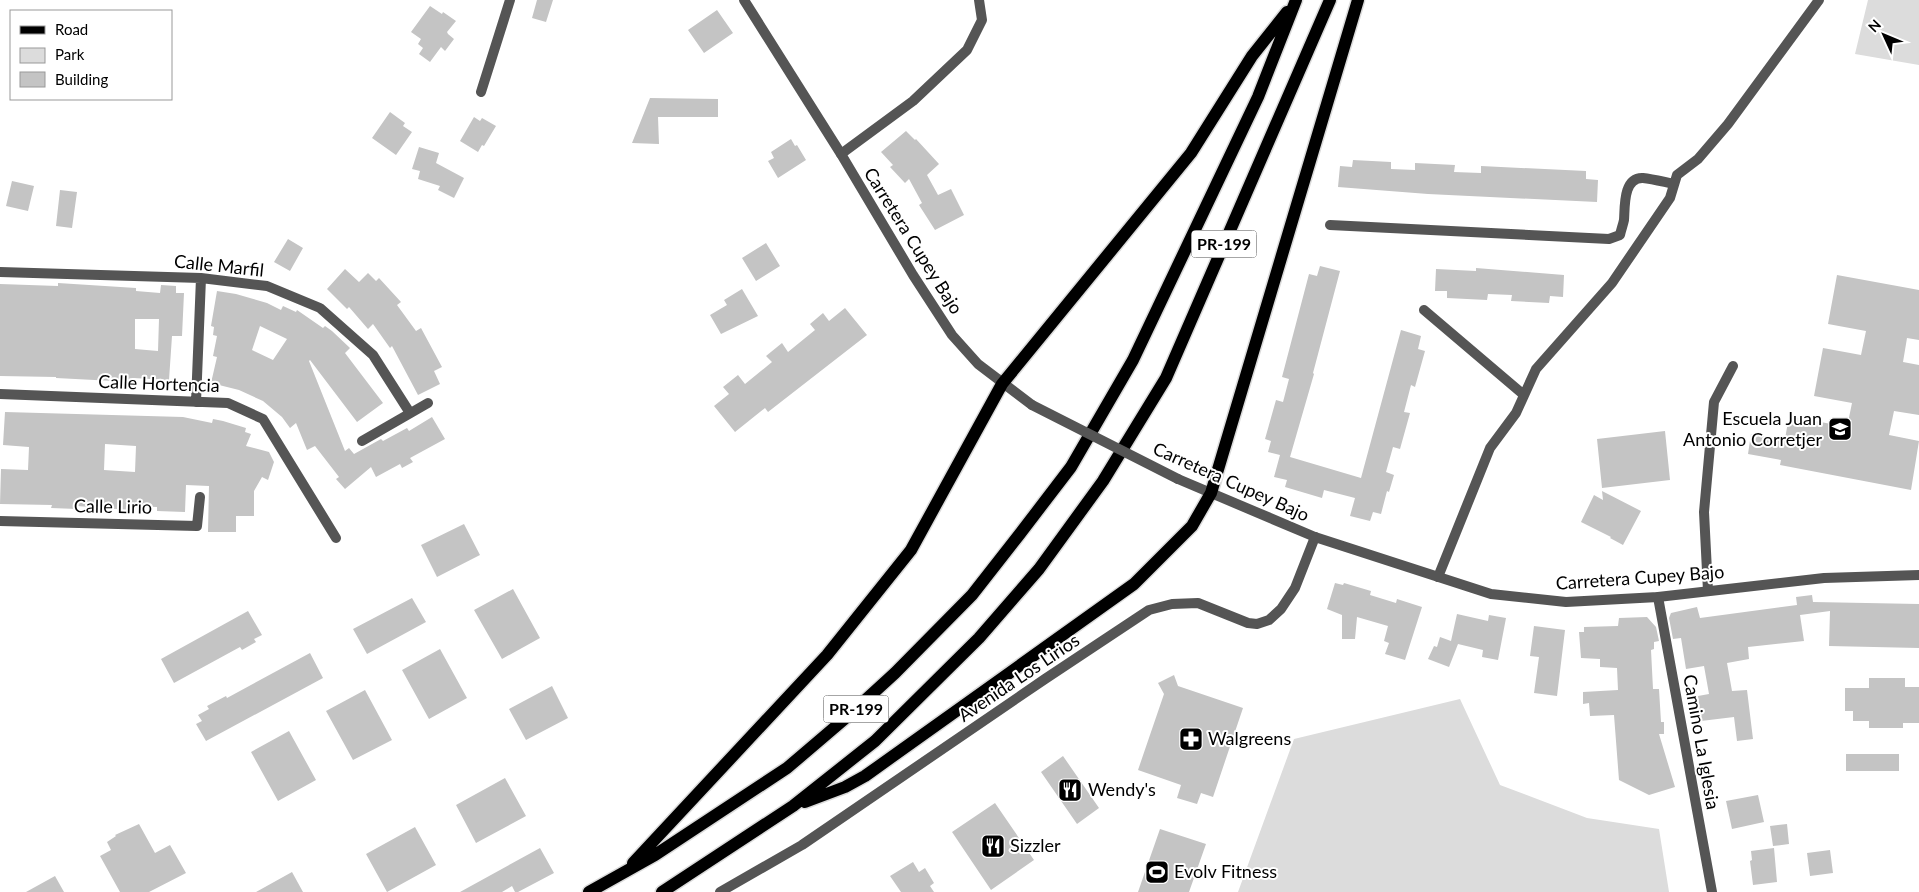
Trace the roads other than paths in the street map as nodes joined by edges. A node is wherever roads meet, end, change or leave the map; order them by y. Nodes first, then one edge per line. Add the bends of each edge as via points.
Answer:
1 (510, 0) edge
2 (744, 0) edge
3 (979, 0) edge
4 (1296, 0) edge
5 (1330, 0) edge
6 (1358, 0) edge
7 (1819, 0) edge
8 (481, 92) dead end
9 (841, 154) junction
10 (1674, 184) junction
11 (1330, 226) dead end
12 (0, 272) edge
13 (201, 278) junction
14 (1424, 310) dead end
15 (1733, 366) dead end
16 (1002, 384) junction
17 (0, 394) edge
18 (1524, 396) junction
19 (196, 402) junction
20 (428, 404) dead end
21 (410, 413) junction
22 (362, 441) dead end
23 (1212, 493) junction
24 (200, 497) dead end
25 (0, 521) edge
26 (1315, 537) junction
27 (336, 538) dead end
28 (1919, 575) edge
29 (1438, 577) junction
30 (1708, 591) junction
31 (1658, 597) junction
32 (793, 806) junction
33 (622, 875) junction
34 (589, 892) edge
35 (662, 892) edge
36 (720, 892) edge
37 (1712, 892) edge

1 - 8 street
2 - 9 street, Carretera Cupey Bajo
3 - 9 street via 982,20 967,50 913,101
4 - 16 main road via 1252,56 1191,154
4 - 33 main road, PR-199 via 1258,97 1133,360 1070,467 1019,535 972,594 848,716 787,768
5 - 32 main road, PR-199 via 1166,378 1103,481 1039,569 979,638 875,741
6 - 23 main road
7 - 10 street via 1728,124 1698,159 1677,175
9 - 16 street, Carretera Cupey Bajo via 952,335 978,364
10 - 11 street via 1641,178 1635,180 1625,197 1620,234 1609,239
10 - 18 street via 1670,198 1612,283 1536,369
12 - 13 street, Calle Marfil
13 - 19 street
13 - 21 street, Calle Marfil via 267,286 320,308 373,355
14 - 18 street
15 - 30 street via 1714,402 1704,512
16 - 23 street, Carretera Cupey Bajo, bridge via 1032,405
16 - 33 main road via 910,550 827,655
17 - 19 street, Calle Hortencia
18 - 29 street via 1516,413 1490,448
19 - 27 street, Calle Hortencia via 228,403 263,419
20 - 21 street
21 - 22 street
23 - 26 street, Carretera Cupey Bajo
23 - 32 main road via 1192,526 1134,584 865,776
24 - 25 street, Calle Lirio via 197,526
26 - 29 street, Carretera Cupey Bajo
26 - 36 street, Avenida Los Lirios via 1295,588 1269,620 1248,623 1198,603 1172,604 1149,610 802,845
28 - 30 street, Carretera Cupey Bajo via 1824,578
29 - 31 street, Carretera Cupey Bajo via 1491,594 1566,602
30 - 31 street, Carretera Cupey Bajo
31 - 37 street, Camino La Iglesia
32 - 35 main road, PR-199
33 - 34 main road, PR-199

